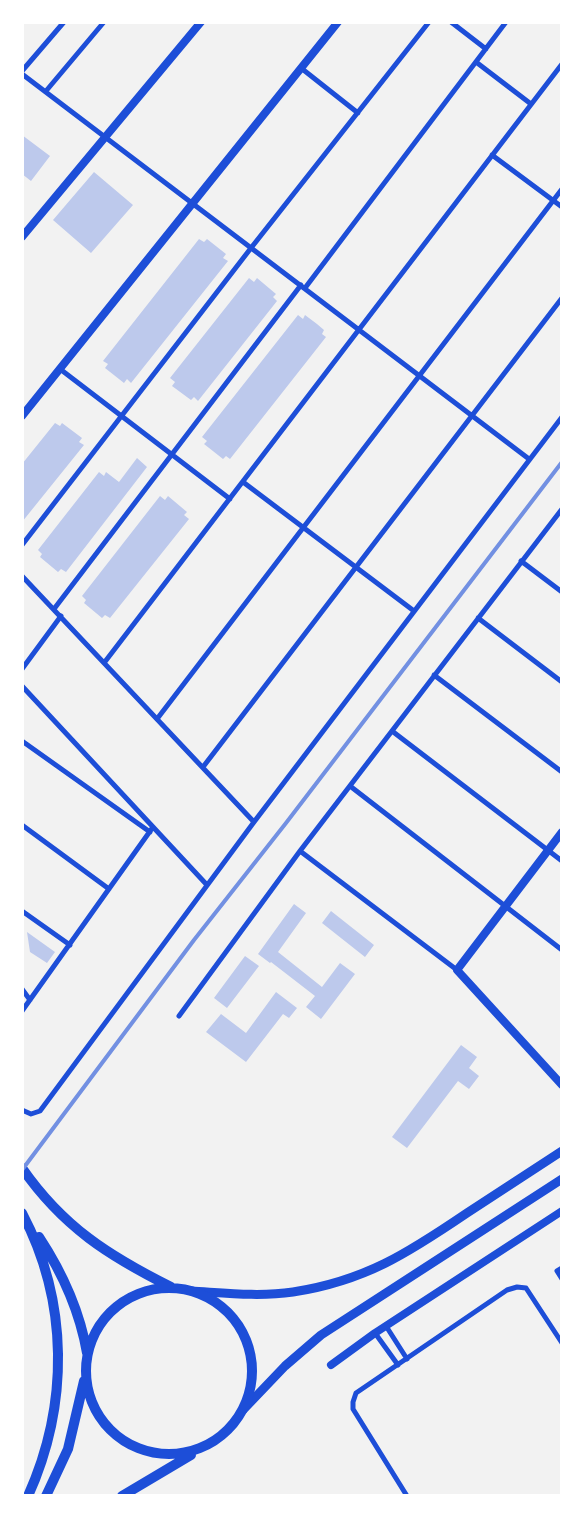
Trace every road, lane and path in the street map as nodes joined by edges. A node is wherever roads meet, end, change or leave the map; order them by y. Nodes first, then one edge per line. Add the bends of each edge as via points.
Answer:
1 (64, 22) edge
2 (104, 22) edge
3 (201, 22) edge
4 (338, 22) edge
5 (430, 22) edge
6 (451, 22) edge
7 (506, 22) edge
8 (486, 49) junction
9 (476, 62) junction
10 (562, 64) edge
11 (301, 68) junction
12 (22, 72) edge
13 (46, 91) junction
14 (531, 104) junction
15 (358, 113) junction
16 (106, 137) junction
17 (492, 155) junction
18 (562, 189) edge
19 (553, 200) junction
20 (193, 203) junction
21 (562, 207) edge
22 (22, 238) edge
23 (252, 248) junction
24 (303, 287) junction
25 (562, 298) edge
26 (359, 330) junction
27 (60, 369) junction
28 (419, 375) junction
29 (472, 415) junction
30 (22, 416) edge
31 (122, 416) junction
32 (562, 417) edge
33 (172, 454) junction
34 (529, 459) junction
35 (243, 482) junction
36 (230, 499) junction
37 (562, 509) edge
38 (303, 528) junction
39 (22, 546) edge
40 (522, 562) junction
41 (356, 567) junction
42 (22, 576) edge
43 (562, 592) edge
44 (54, 609) junction
45 (414, 611) junction
46 (61, 616) junction
47 (478, 618) junction
48 (104, 663) junction
49 (22, 669) edge
50 (434, 675) junction
51 (562, 682) edge
52 (22, 686) edge
53 (157, 719) junction
54 (392, 730) junction
55 (22, 741) edge
56 (202, 767) junction
57 (562, 772) edge
58 (350, 786) junction
59 (254, 822) junction
60 (22, 825) edge
61 (152, 830) junction
62 (562, 832) edge
63 (548, 850) junction
64 (300, 852) junction
65 (562, 861) edge
66 (207, 885) junction
67 (110, 889) junction
68 (505, 906) junction
69 (22, 910) edge
70 (70, 944) junction
71 (562, 950) edge
72 (457, 970) junction
73 (22, 989) edge
74 (30, 1000) junction
75 (22, 1011) edge
76 (179, 1016) dead end
77 (560, 1080) edge
78 (22, 1110) edge
79 (562, 1151) edge
80 (22, 1168) edge
81 (562, 1179) edge
82 (562, 1211) edge
83 (22, 1212) edge
84 (562, 1268) edge
85 (562, 1279) edge
86 (172, 1288) junction
87 (191, 1291) junction
88 (386, 1326) junction
89 (375, 1333) junction
90 (562, 1343) edge
91 (87, 1355) junction
92 (407, 1359) junction
93 (331, 1365) dead end
94 (398, 1366) junction
95 (86, 1375) junction
96 (243, 1410) junction
97 (203, 1448) junction
98 (28, 1496) edge
99 (46, 1496) edge
100 (122, 1496) edge
101 (408, 1496) edge

1 - 12 street
2 - 13 street
3 - 16 street
4 - 11 street
5 - 15 street
6 - 8 street
7 - 8 street
8 - 9 street
9 - 14 street
9 - 24 street
10 - 14 street
11 - 15 street
11 - 20 street
12 - 13 street
13 - 16 street
14 - 17 street
15 - 23 street
16 - 20 street
16 - 22 street
17 - 19 street
17 - 26 street
18 - 19 street
19 - 21 street
19 - 28 street
20 - 23 street
20 - 27 street
23 - 24 street
23 - 31 street
24 - 26 street
24 - 33 street
25 - 29 street
26 - 28 street
26 - 35 street
27 - 30 street
27 - 31 street
28 - 29 street
28 - 38 street
29 - 34 street
29 - 41 street
31 - 33 street
31 - 39 street
32 - 34 street
33 - 36 street
33 - 44 street
34 - 45 street
35 - 36 street
35 - 38 street
36 - 48 street
37 - 40 street
38 - 41 street
38 - 53 street
40 - 43 street
40 - 47 street
41 - 45 street
41 - 56 street
42 - 44 street
44 - 46 street
45 - 59 street
46 - 48 street
46 - 49 street
47 - 50 street
47 - 51 street
48 - 53 street
50 - 54 street
50 - 57 street
52 - 61 street
53 - 56 street
54 - 58 street
54 - 63 street
55 - 61 street
56 - 59 street
58 - 64 street
58 - 68 street
59 - 66 street
60 - 67 street
61 - 66 street
61 - 67 street
62 - 63 street
63 - 65 street
63 - 68 street
64 - 72 street
64 - 76 street
66 - 78 street via 40,1111 31,1114
67 - 70 street
68 - 71 street
68 - 72 street
69 - 70 street
70 - 74 street
72 - 77 street
73 - 74 street
74 - 75 street
79 - 87 main road via 407,1253 364,1274 313,1288 271,1294
80 - 86 highway via 53,1207 84,1236 125,1264
81 - 96 main road via 321,1335 285,1366
82 - 88 street
83 - 91 highway via 44,1244 66,1288 79,1320
83 - 98 highway via 50,1283 58,1339 58,1386 52,1424 46,1451
84 - 85 street via 557,1271
86 - 87 highway
86 - 91 highway via 140,1293 113,1309 99,1326
87 - 96 highway via 223,1308 245,1338 252,1374
88 - 89 street
88 - 92 street
89 - 93 street
89 - 94 street
90 - 92 street via 526,1288 517,1287
91 - 95 highway
92 - 94 street
94 - 101 street via 356,1393 353,1409
95 - 97 highway via 90,1399 102,1421 130,1446 167,1455
95 - 99 highway via 68,1449
96 - 97 highway via 222,1436
97 - 100 highway

